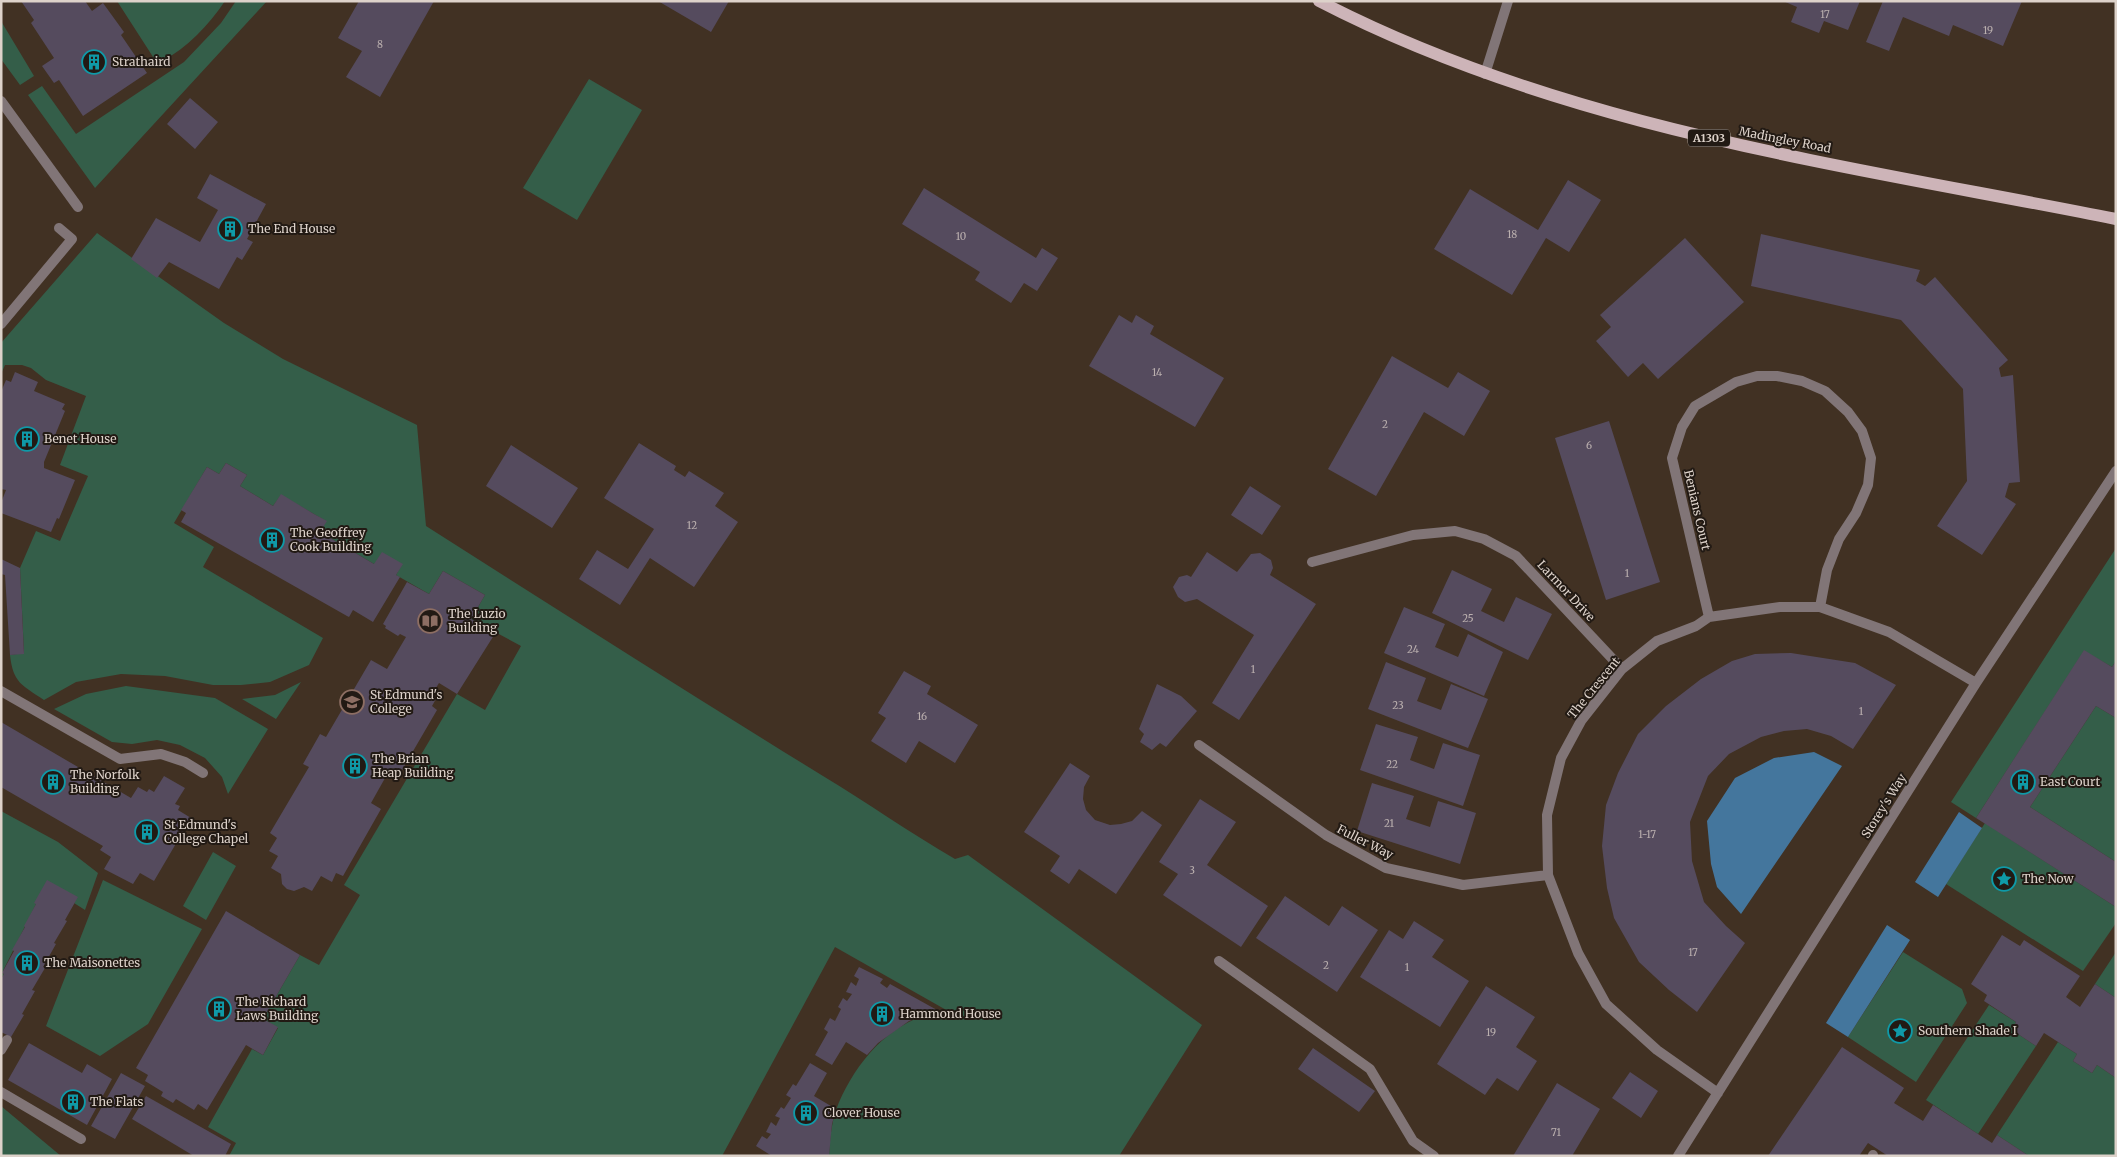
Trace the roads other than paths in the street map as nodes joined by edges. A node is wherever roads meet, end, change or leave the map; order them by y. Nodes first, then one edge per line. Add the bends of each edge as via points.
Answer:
1 (1319, 1) edge
2 (1508, 1) edge
3 (1485, 74) junction
4 (1, 101) edge
5 (78, 207) dead end
6 (2116, 219) edge
7 (59, 228) dead end
8 (1, 324) edge
9 (2116, 471) edge
10 (1312, 562) dead end
11 (1820, 607) junction
12 (1709, 617) junction
13 (1622, 669) junction
14 (1976, 683) junction
15 (1, 691) edge
16 (1199, 744) dead end
17 (202, 773) dead end
18 (1548, 875) junction
19 (1219, 962) dead end
20 (7, 1040) dead end
21 (1, 1050) edge
22 (1, 1092) edge
23 (1718, 1093) junction
24 (80, 1139) dead end
25 (1434, 1156) edge
26 (1678, 1156) edge

1 - 3 main road, Madingley Road / A1303
2 - 3 street
3 - 6 main road, Madingley Road / A1303 via 1553,97 1736,145
4 - 5 street
7 - 8 street via 72,239
9 - 14 street, Storey's Way
10 - 13 street, Larmor Drive via 1413,535 1455,531 1484,539 1516,556
11 - 12 street, The Crescent via 1780,607
11 - 12 street, Benians Court via 1827,570 1839,539 1856,514 1868,485 1871,458 1862,431 1848,412 1825,391 1802,381 1757,376 1736,382 1695,406 1682,427 1672,458
11 - 14 street, The Crescent via 1889,632
12 - 13 street, The Crescent via 1696,626 1657,641
13 - 18 street, The Crescent via 1582,721 1561,758 1548,815
14 - 23 street, Storey's Way
15 - 17 street via 120,759 161,754 185,762
16 - 18 street, Fuller Way via 1326,835 1386,868 1463,885
18 - 23 street, The Crescent via 1578,953 1606,1004 1657,1050
19 - 25 street via 1370,1069 1413,1141
20 - 21 street
22 - 24 street
23 - 26 street, Storey's Way

